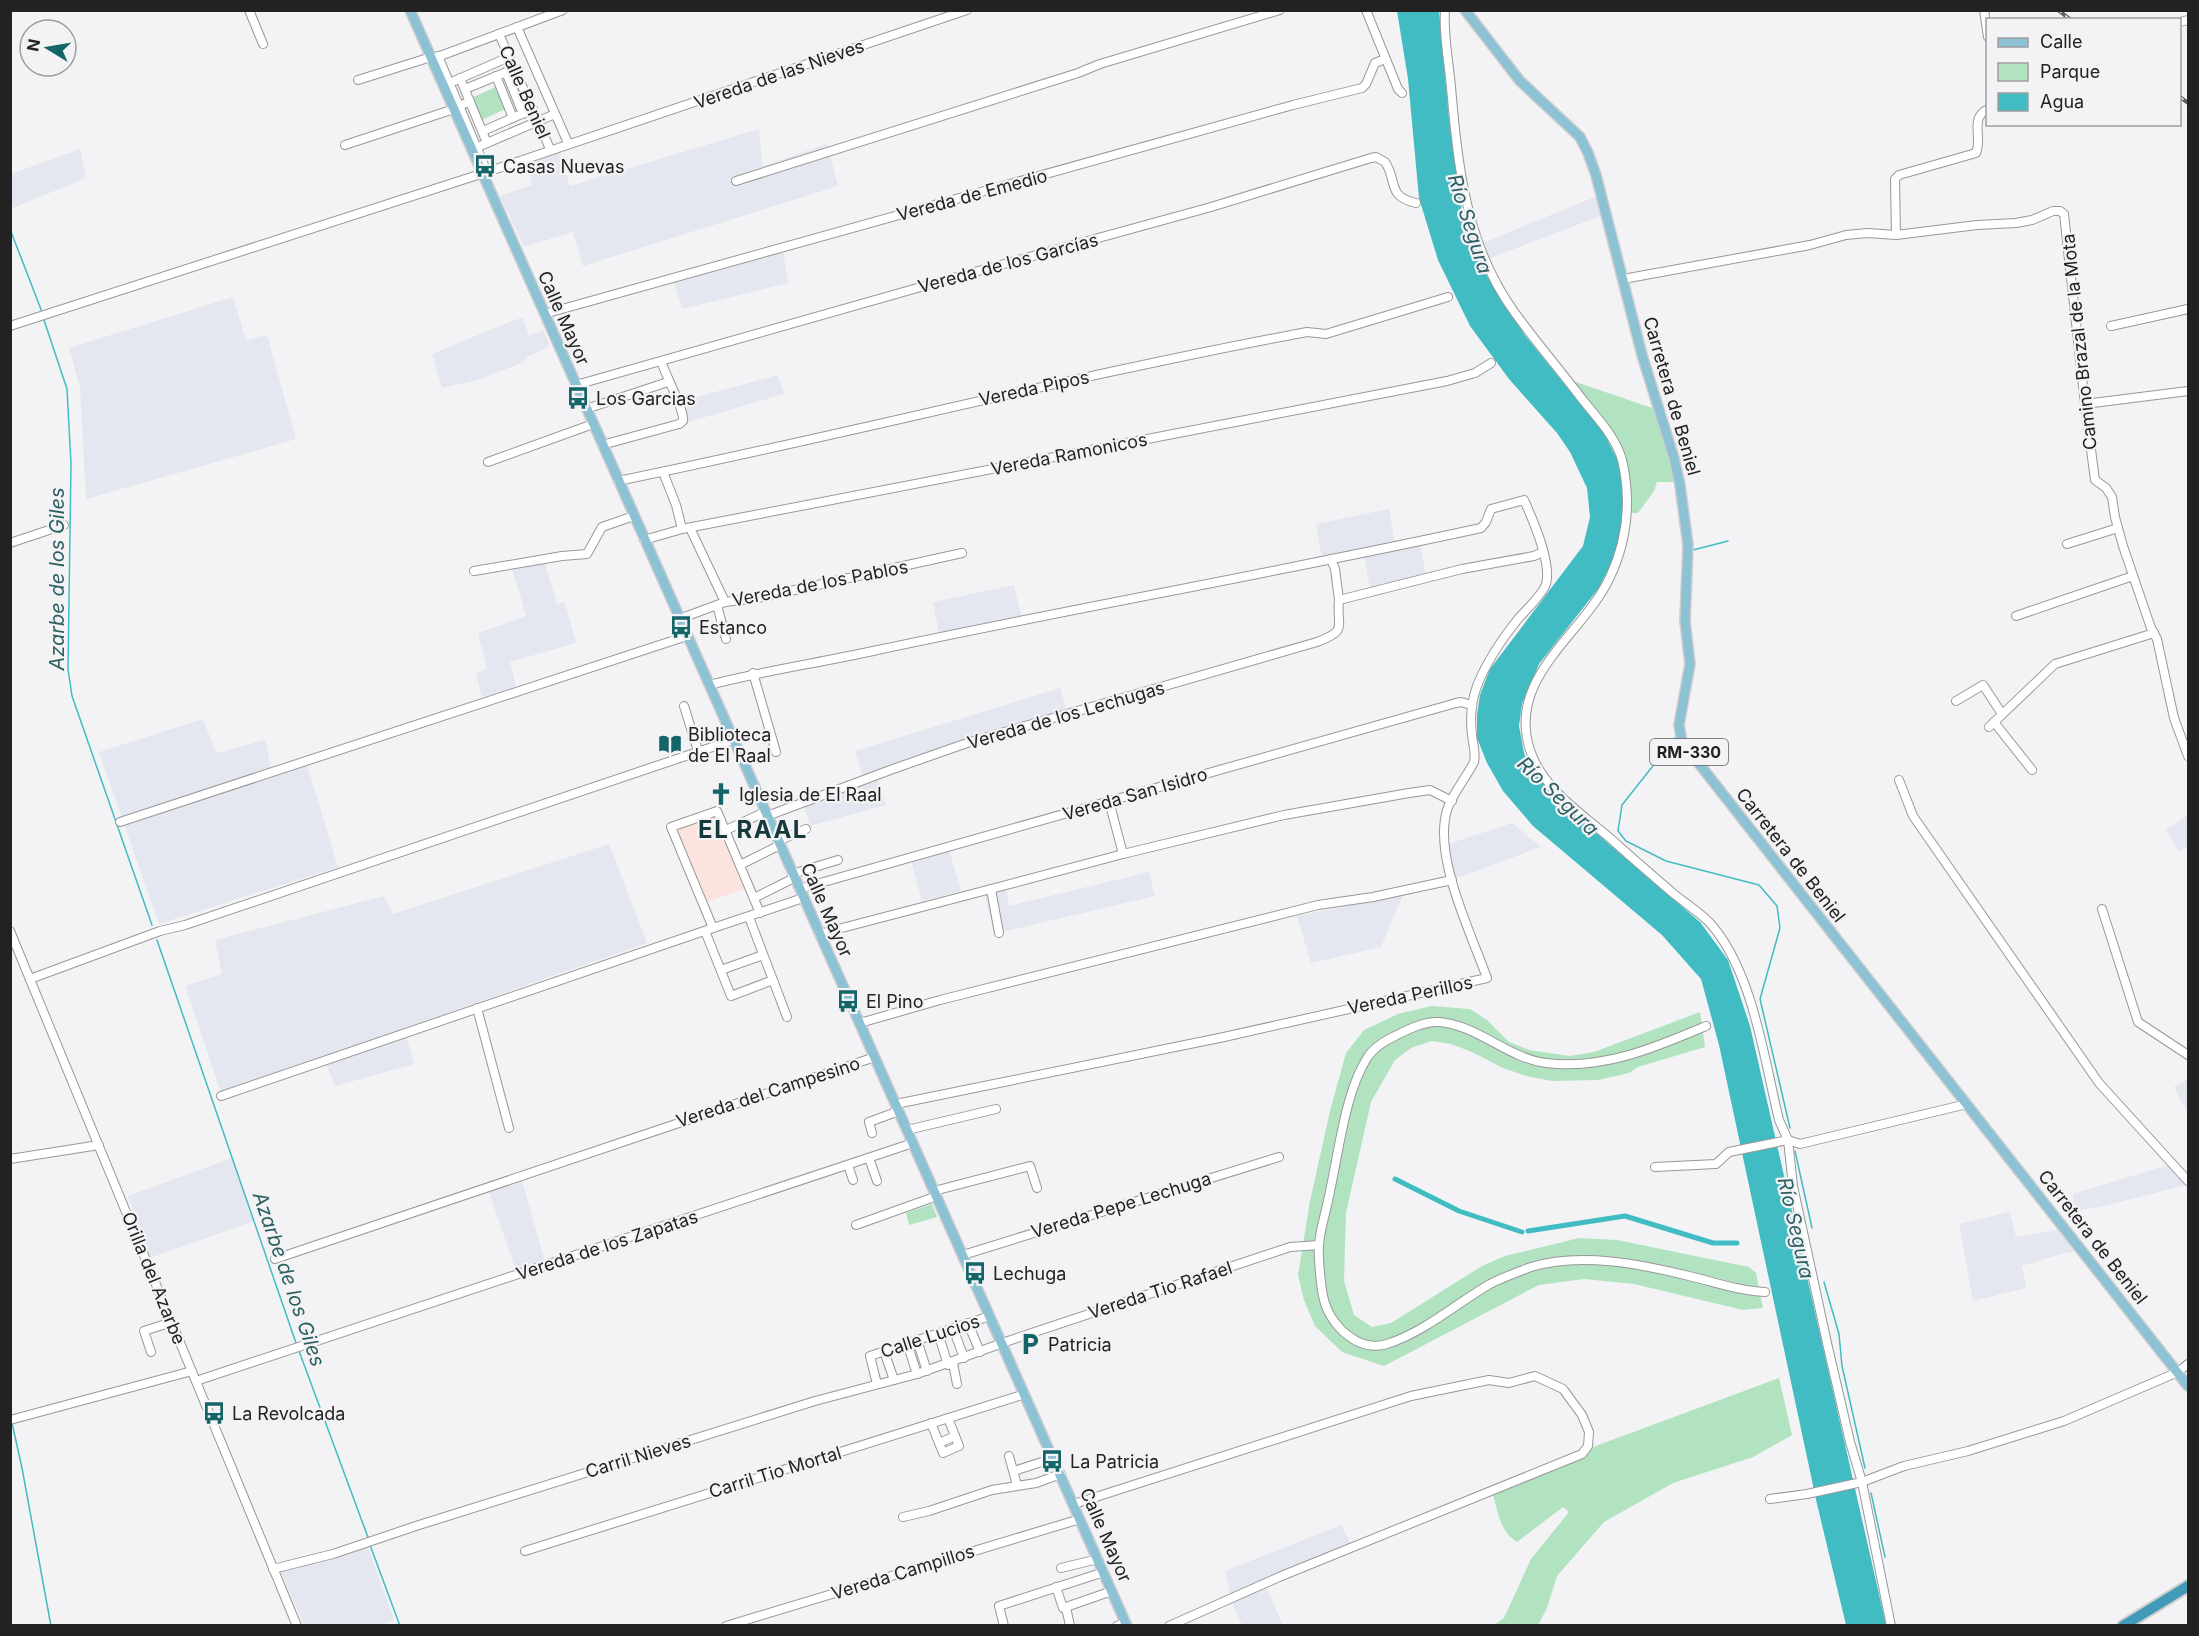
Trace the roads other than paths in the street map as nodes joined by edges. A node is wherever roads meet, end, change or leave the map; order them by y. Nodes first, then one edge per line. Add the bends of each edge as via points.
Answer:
1 (249, 10) edge
2 (410, 10) edge
3 (562, 10) edge
4 (967, 10) edge
5 (1280, 10) edge
6 (1366, 10) edge
7 (1445, 10) edge
8 (1465, 10) edge
9 (517, 27) junction
10 (499, 34) junction
11 (263, 44) dead end
12 (433, 57) junction
13 (509, 57) junction
14 (1385, 58) junction
15 (514, 69) junction
16 (506, 72) junction
17 (496, 76) junction
18 (460, 78) junction
19 (358, 80) dead end
20 (446, 85) junction
21 (465, 89) junction
22 (1402, 93) dead end
23 (470, 101) junction
24 (456, 107) junction
25 (533, 109) junction
26 (1986, 110) edge
27 (523, 114) junction
28 (555, 114) junction
29 (477, 117) junction
30 (513, 118) junction
31 (538, 121) junction
32 (463, 124) junction
33 (483, 131) junction
34 (487, 142) junction
35 (568, 143) junction
36 (345, 145) dead end
37 (474, 148) junction
38 (550, 149) junction
39 (485, 172) junction
40 (736, 181) dead end
41 (1416, 203) dead end
42 (1896, 235) junction
43 (1623, 279) junction
44 (1448, 297) dead end
45 (2188, 309) edge
46 (544, 314) junction
47 (10, 326) edge
48 (2111, 326) dead end
49 (661, 361) junction
50 (1491, 363) dead end
51 (668, 382) junction
52 (576, 385) junction
53 (2188, 391) edge
54 (2085, 404) junction
55 (586, 409) junction
56 (593, 424) junction
57 (602, 445) junction
58 (488, 462) dead end
59 (663, 472) junction
60 (618, 481) junction
61 (634, 516) junction
62 (64, 525) dead end
63 (686, 528) junction
64 (2118, 528) junction
65 (644, 540) junction
66 (10, 543) edge
67 (2067, 543) dead end
68 (1543, 552) junction
69 (962, 553) dead end
70 (1331, 560) junction
71 (474, 571) dead end
72 (2133, 576) junction
73 (1339, 600) junction
74 (721, 603) junction
75 (2016, 616) dead end
76 (679, 619) junction
77 (2154, 633) junction
78 (687, 636) junction
79 (726, 639) dead end
80 (753, 674) junction
81 (709, 685) junction
82 (1956, 700) dead end
83 (1471, 705) junction
84 (684, 706) dead end
85 (2002, 714) junction
86 (733, 740) junction
87 (698, 751) junction
88 (776, 752) dead end
89 (2188, 756) edge
90 (2032, 770) dead end
91 (1899, 780) dead end
92 (1109, 801) junction
93 (1452, 801) junction
94 (766, 814) junction
95 (120, 822) dead end
96 (806, 829) dead end
97 (726, 830) junction
98 (779, 843) junction
99 (1123, 854) junction
100 (838, 860) dead end
101 (740, 865) junction
102 (793, 876) junction
103 (1452, 880) junction
104 (991, 889) junction
105 (801, 893) junction
106 (754, 898) junction
107 (2102, 909) dead end
108 (760, 912) junction
109 (749, 917) junction
110 (709, 929) junction
111 (10, 931) edge
112 (999, 933) dead end
113 (819, 934) junction
114 (763, 955) junction
115 (721, 970) junction
116 (30, 979) junction
117 (773, 980) junction
118 (477, 1008) junction
119 (787, 1017) dead end
120 (860, 1023) junction
121 (1706, 1026) dead end
122 (2188, 1055) edge
123 (875, 1057) junction
124 (221, 1096) dead end
125 (1967, 1104) junction
126 (897, 1108) junction
127 (996, 1109) dead end
128 (509, 1128) dead end
129 (907, 1130) junction
130 (872, 1133) dead end
131 (1788, 1140) junction
132 (913, 1143) junction
133 (99, 1145) junction
134 (1280, 1157) dead end
135 (869, 1158) junction
136 (10, 1160) edge
137 (848, 1165) junction
138 (1655, 1167) dead end
139 (853, 1180) dead end
140 (877, 1181) dead end
141 (2188, 1181) edge
142 (1037, 1188) dead end
143 (936, 1194) junction
144 (856, 1225) dead end
145 (1319, 1245) junction
146 (963, 1254) junction
147 (275, 1259) dead end
148 (1765, 1292) dead end
149 (990, 1316) junction
150 (172, 1322) junction
151 (968, 1323) junction
152 (953, 1328) junction
153 (938, 1333) junction
154 (917, 1340) junction
155 (907, 1343) junction
156 (1002, 1343) junction
157 (884, 1351) junction
158 (151, 1352) dead end
159 (980, 1352) junction
160 (964, 1358) junction
161 (950, 1364) junction
162 (2188, 1364) edge
163 (192, 1371) junction
164 (927, 1371) junction
165 (2178, 1372) junction
166 (917, 1374) junction
167 (894, 1380) junction
168 (196, 1381) junction
169 (877, 1384) junction
170 (957, 1384) dead end
171 (2188, 1386) edge
172 (1025, 1394) junction
173 (948, 1418) junction
174 (13, 1419) edge
175 (931, 1423) junction
176 (1009, 1456) dead end
177 (1054, 1458) junction
178 (1014, 1471) junction
179 (1061, 1474) junction
180 (1862, 1482) junction
181 (1017, 1485) junction
182 (1770, 1499) dead end
183 (1074, 1504) junction
184 (903, 1517) dead end
185 (1080, 1519) junction
186 (525, 1551) dead end
187 (1098, 1559) junction
188 (1061, 1568) dead end
189 (273, 1569) junction
190 (1104, 1572) junction
191 (2188, 1586) edge
192 (1056, 1587) junction
193 (1112, 1591) junction
194 (1066, 1607) junction
195 (1123, 1624) edge
196 (297, 1626) edge
197 (726, 1626) edge
198 (1004, 1626) edge
199 (1070, 1626) edge
200 (1169, 1626) edge
201 (1891, 1626) edge
202 (2123, 1626) edge

1 - 11 street
2 - 12 main road, Calle Mayor
3 - 9 street
4 - 35 street, Vereda de las Nieves
5 - 40 street
6 - 14 street
7 - 131 street via 1458,162 1469,219 1483,259 1513,310 1609,433 1623,461 1627,504 1624,542 1609,580 1546,663 1536,683 1525,719 1529,748 1538,769 1560,795 1708,922 1730,951 1748,993 1779,1120
8 - 43 main road, Carretera de Beniel / RM-330 via 1520,81 1585,146
9 - 10 street
9 - 28 street
10 - 12 street
10 - 13 street, Calle Beniel
12 - 19 street
12 - 20 main road, Calle Mayor
13 - 15 street, Calle Beniel
13 - 18 street
14 - 22 street
14 - 46 street, Vereda de Emedio via 1375,63 1365,84 1355,90
15 - 16 street
15 - 25 street, Calle Beniel
16 - 17 street
16 - 27 street
17 - 21 street
17 - 30 street
18 - 20 street
18 - 21 street
20 - 24 main road, Calle Mayor
21 - 23 street
23 - 24 street
23 - 29 street
24 - 32 main road, Calle Mayor
24 - 36 street
25 - 27 street
25 - 31 street, Calle Beniel
26 - 42 street via 1977,119 1976,153 1895,179
27 - 30 street
28 - 31 street
28 - 35 street
29 - 32 street
29 - 33 street
30 - 33 street
31 - 34 street
31 - 38 street, Calle Beniel
32 - 37 main road, Calle Mayor
33 - 34 street
34 - 37 street
35 - 38 street, Vereda de las Nieves
37 - 39 main road, Calle Mayor
38 - 39 street, Vereda de las Nieves
39 - 46 main road, Calle Mayor
39 - 47 street, Vereda de las Nieves
41 - 49 street, Vereda de los Garcías via 1395,191 1385,162 1371,158 1229,202
42 - 43 street, Camino Brazal de la Mota via 1846,235
42 - 54 street, Camino Brazal de la Mota via 2016,223 2053,211 2064,214
43 - 125 main road, Carretera de Beniel / RM-330 via 1677,468 1687,535 1685,621 1690,664 1679,725 1681,740
44 - 59 street, Vereda Pipos via 1326,334 1307,332 1037,387
45 - 48 street
46 - 52 main road, Calle Mayor
49 - 51 street
49 - 52 street, Vereda de los Garcías
50 - 63 street, Vereda Ramonicos via 1475,373 1447,381
51 - 55 street
51 - 57 street via 684,415 683,421
52 - 55 main road, Calle Mayor
53 - 54 street
54 - 64 street, Camino Brazal de la Mota via 2096,480 2112,497
55 - 56 main road, Calle Mayor
56 - 57 main road, Calle Mayor
56 - 58 street
57 - 60 main road, Calle Mayor
59 - 60 street, Vereda Pipos
59 - 63 street
60 - 61 main road, Calle Mayor
61 - 65 main road, Calle Mayor
61 - 71 street via 602,527 587,554
62 - 66 street
63 - 65 street, Vereda Ramonicos
63 - 74 street
64 - 67 street
64 - 72 street, Camino Brazal de la Mota
65 - 76 main road, Calle Mayor
68 - 70 street via 1524,501 1491,509 1481,528
68 - 73 street
68 - 83 street, Vereda Perillos via 1546,585 1489,662
69 - 74 street, Vereda de los Pablos
70 - 73 street
70 - 80 street
72 - 75 street
72 - 77 street, Camino Brazal de la Mota
73 - 94 street, Vereda de los Lechugas via 1340,620 1334,636 970,742
74 - 76 street, Vereda de los Pablos
74 - 79 street
76 - 78 main road, Calle Mayor
77 - 85 street via 2055,664
77 - 89 street, Camino Brazal de la Mota via 2174,718
78 - 81 main road, Calle Mayor
78 - 95 street
80 - 81 street
80 - 88 street
81 - 86 main road, Calle Mayor
82 - 85 street via 1983,685
83 - 92 street, Vereda San Isidro via 1456,703
83 - 93 street, Vereda Perillos via 1476,753
84 - 87 street
85 - 90 street via 1991,725
86 - 87 street
86 - 94 main road, Calle Mayor
87 - 116 street via 160,931
91 - 141 street via 1913,816 2099,1083
92 - 99 street
92 - 105 street, Vereda San Isidro
93 - 99 street via 1430,790 1408,793 1284,815
93 - 103 street, Vereda Perillos via 1444,827 1444,849
94 - 97 street
94 - 98 main road, Calle Mayor
96 - 98 street
97 - 101 street
97 - 110 street via 717,811 671,827
98 - 101 street
98 - 102 main road, Calle Mayor
99 - 104 street
100 - 102 street
101 - 106 street
102 - 105 main road, Calle Mayor
102 - 106 street
103 - 120 street via 1318,905
103 - 126 street, Vereda Perillos via 1488,978
104 - 112 street
104 - 113 street
105 - 108 street, Vereda San Isidro
105 - 113 main road, Calle Mayor
106 - 108 street
107 - 122 street via 2138,1022
108 - 109 street, Vereda San Isidro
109 - 110 street, Vereda San Isidro
109 - 114 street
110 - 115 street
110 - 118 street, Vereda San Isidro
111 - 116 street, Orilla del Azarbe
113 - 120 main road, Calle Mayor
114 - 115 street
114 - 117 street
115 - 117 street via 731,996
116 - 133 street, Orilla del Azarbe
117 - 119 street
118 - 124 street, Vereda San Isidro
118 - 128 street
120 - 123 main road, Calle Mayor
121 - 145 street via 1650,1049 1573,1066 1526,1059 1465,1028 1437,1022 1392,1037 1367,1058 1352,1092
123 - 126 main road, Calle Mayor
123 - 147 street, Vereda del Campesino
125 - 131 street via 1800,1144
125 - 165 main road, Carretera de Beniel / RM-330
126 - 129 main road, Calle Mayor
126 - 130 street via 869,1122
127 - 129 street
129 - 132 main road, Calle Mayor
131 - 138 street via 1729,1152 1716,1164
131 - 180 street via 1793,1186
132 - 135 street, Vereda de los Zapatas
132 - 143 main road, Calle Mayor
133 - 136 street
133 - 150 street, Orilla del Azarbe
134 - 146 street, Vereda Pepe Lechuga
135 - 137 street, Vereda de los Zapatas
135 - 140 street
137 - 139 street
137 - 168 street, Vereda de los Zapatas
142 - 143 street via 1030,1166
143 - 144 street
143 - 146 main road, Calle Mayor
145 - 148 street via 1324,1300 1335,1323 1352,1339 1367,1346 1389,1344 1492,1283 1533,1267 1577,1259 1619,1262
145 - 156 street, Vereda Tio Rafael via 1290,1247
146 - 149 main road, Calle Mayor
149 - 151 street, Calle Lucios
149 - 156 main road, Calle Mayor
150 - 158 street via 144,1331
150 - 163 street, Orilla del Azarbe
151 - 152 street, Calle Lucios
151 - 159 street
152 - 153 street, Calle Lucios
152 - 160 street
153 - 154 street, Calle Lucios
153 - 161 street
154 - 155 street, Calle Lucios
154 - 164 street
155 - 157 street, Calle Lucios
155 - 166 street
156 - 159 street, Carril Nieves
156 - 172 main road, Calle Mayor
157 - 167 street
157 - 169 street, Calle Lucios via 870,1356
159 - 160 street, Carril Nieves
160 - 161 street, Carril Nieves
161 - 164 street, Carril Nieves
161 - 170 street
162 - 165 street
163 - 168 street, Orilla del Azarbe
163 - 174 street
164 - 166 street, Carril Nieves
165 - 171 main road, Carretera de Beniel / RM-330
165 - 180 street via 2064,1421 1904,1466
166 - 167 street, Carril Nieves
167 - 169 street, Carril Nieves
168 - 189 street, Orilla del Azarbe
169 - 189 street, Carril Nieves via 598,1468 333,1554
172 - 173 street, Carril Tio Mortal
172 - 177 main road, Calle Mayor
173 - 175 street, Carril Tio Mortal
173 - 175 street via 959,1446 943,1453
175 - 186 street, Carril Tio Mortal
176 - 178 street
177 - 178 street
177 - 179 main road, Calle Mayor
178 - 181 street
179 - 181 street
179 - 183 main road, Calle Mayor
180 - 182 street
180 - 201 street
181 - 184 street
183 - 185 main road, Calle Mayor
183 - 200 street via 1411,1396 1489,1380 1509,1383 1535,1376 1563,1389 1582,1415 1589,1432 1588,1446 1582,1454
185 - 187 main road, Calle Mayor
185 - 197 street, Vereda Campillos
187 - 188 street
187 - 190 main road, Calle Mayor
189 - 196 street, Orilla del Azarbe
190 - 192 street
190 - 193 main road, Calle Mayor
191 - 202 highway
192 - 194 street via 1063,1608
192 - 198 street via 999,1606
193 - 194 street
193 - 195 main road, Calle Mayor
194 - 199 street

